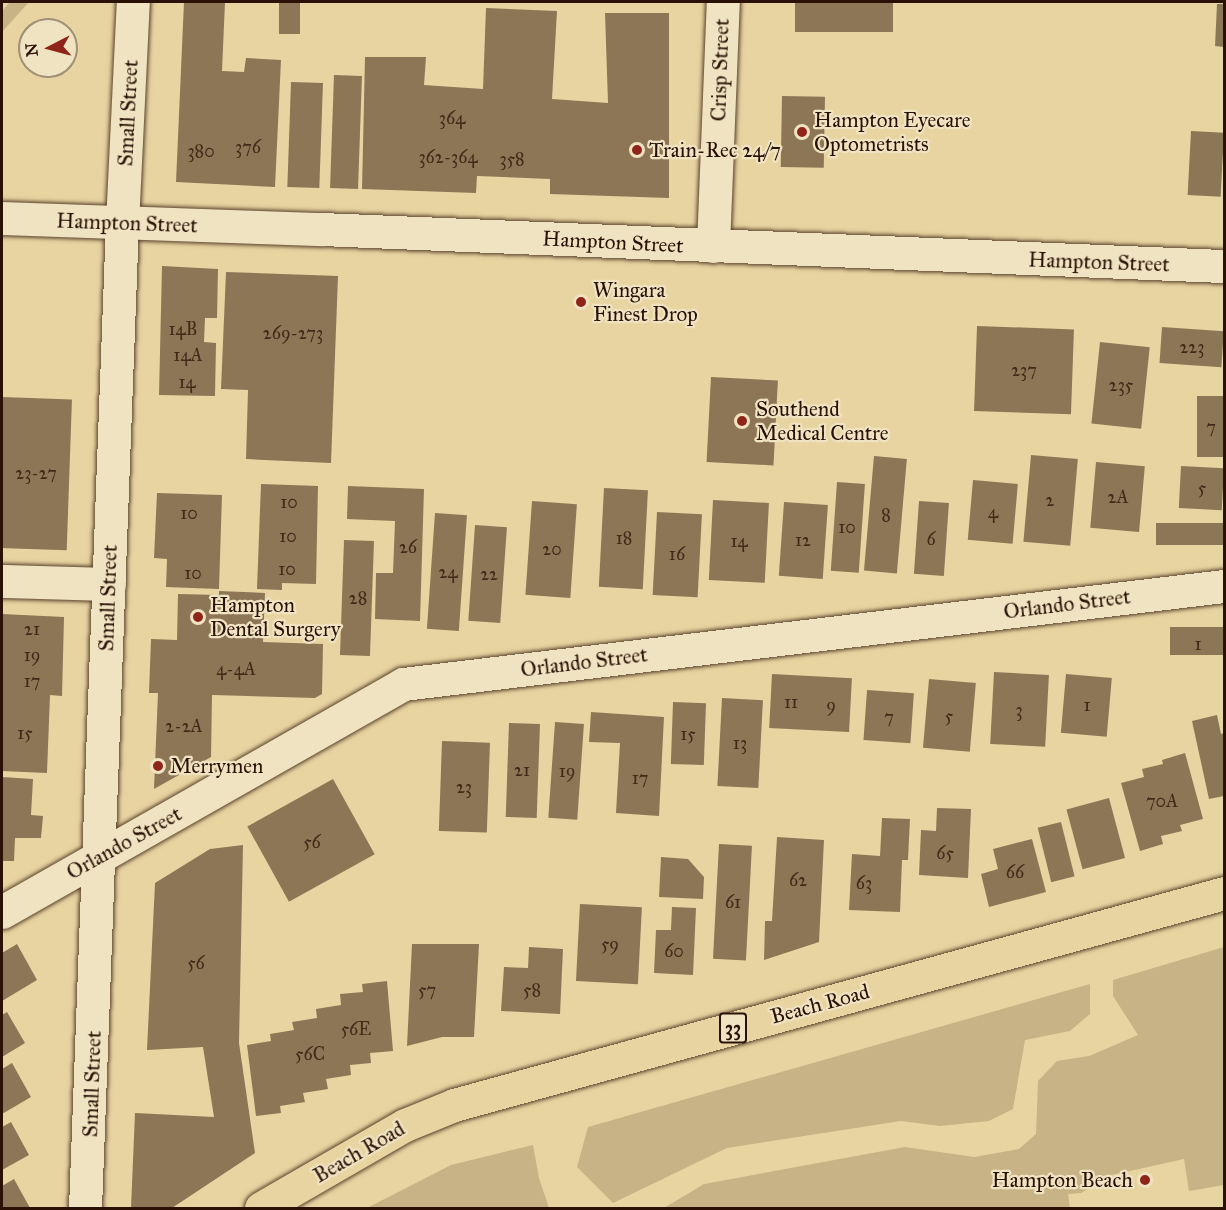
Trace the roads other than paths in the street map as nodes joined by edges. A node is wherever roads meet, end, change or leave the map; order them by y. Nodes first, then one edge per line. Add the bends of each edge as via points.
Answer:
1 (133, 2) edge
2 (723, 2) edge
3 (2, 218) edge
4 (122, 222) junction
5 (713, 246) junction
6 (1224, 267) edge
7 (2, 581) edge
8 (109, 584) junction
9 (1224, 586) edge
10 (100, 858) junction
11 (1224, 893) edge
12 (2, 912) edge
13 (88, 1204) edge
14 (261, 1209) edge

1 - 4 street, Small Street
2 - 5 street, Crisp Street
3 - 4 street, Hampton Street
4 - 5 street, Hampton Street
4 - 8 street, Small Street
5 - 6 street, Hampton Street
7 - 8 street
8 - 10 street, Small Street
9 - 10 street, Orlando Street via 403,684
10 - 12 street, Orlando Street
10 - 13 street, Small Street
11 - 14 main road, Beach Road / 33 via 454,1105 405,1125

